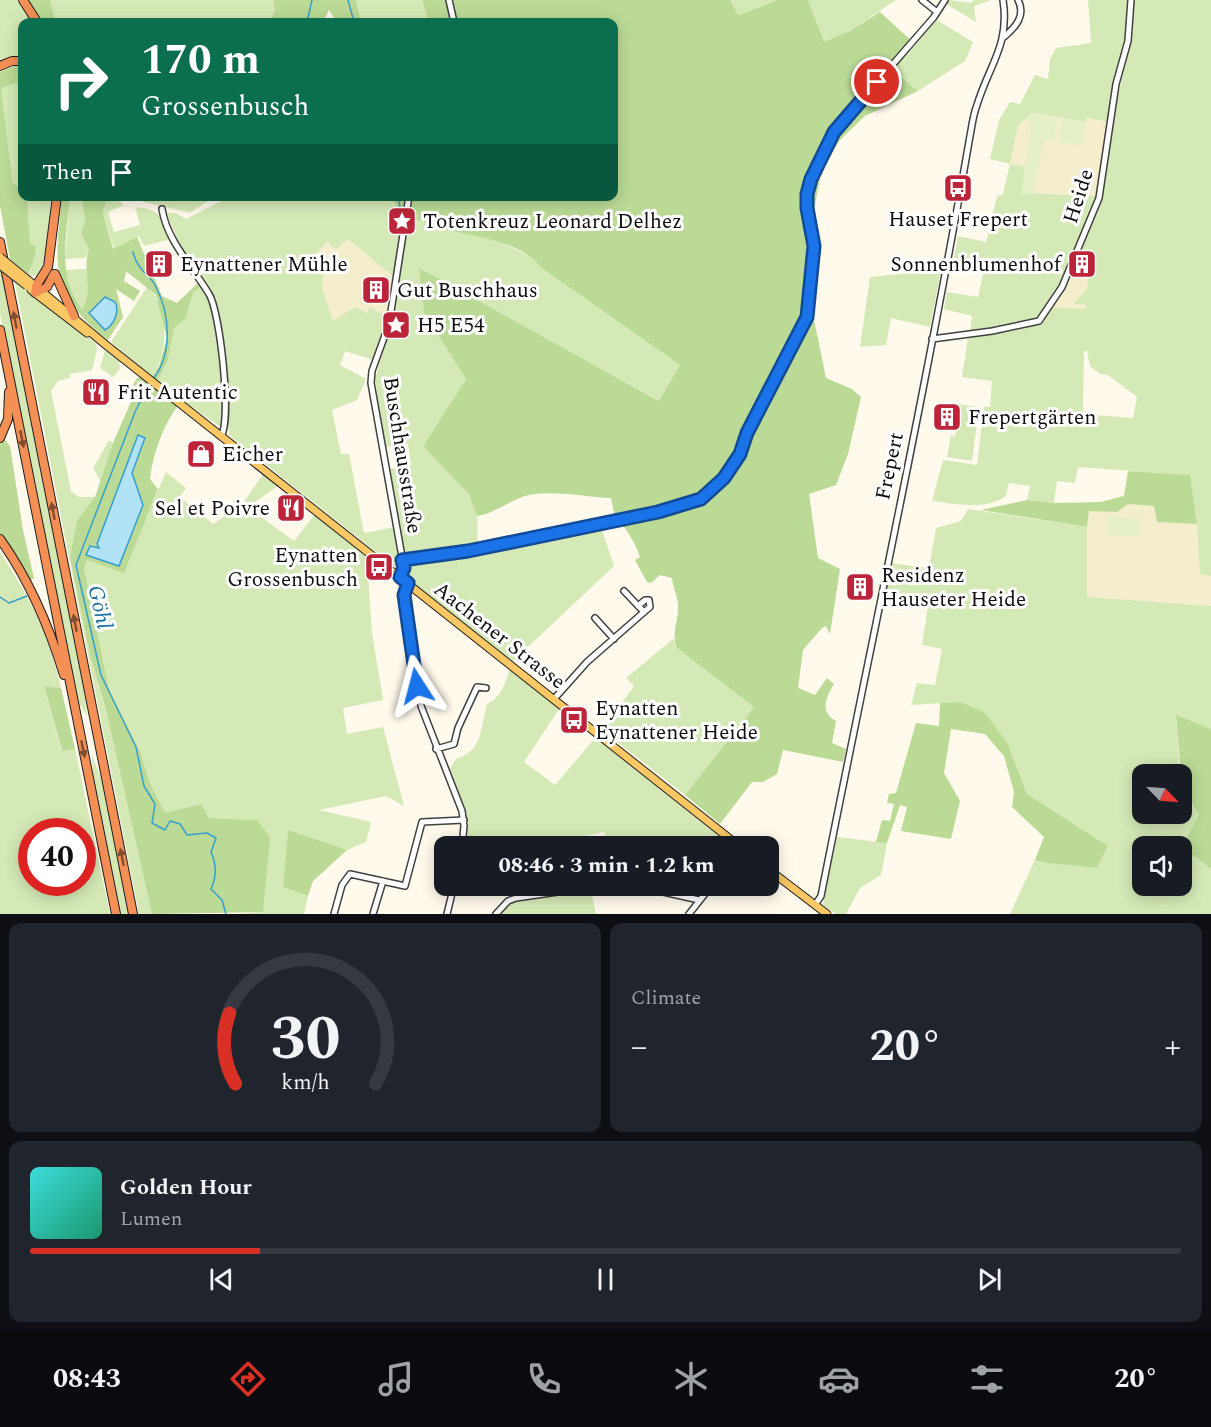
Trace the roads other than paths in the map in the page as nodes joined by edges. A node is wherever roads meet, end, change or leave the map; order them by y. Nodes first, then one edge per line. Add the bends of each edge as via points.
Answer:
1 (23, 0) edge
2 (448, 0) edge
3 (922, 0) edge
4 (945, 0) edge
5 (1003, 0) edge
6 (1018, 0) edge
7 (1131, 0) edge
8 (938, 12) junction
9 (34, 18) edge
10 (453, 18) edge
11 (1004, 37) junction
12 (18, 61) edge
13 (0, 66) edge
14 (56, 201) edge
15 (408, 201) edge
16 (162, 209) dead end
17 (0, 242) edge
18 (50, 254) junction
19 (0, 257) edge
20 (0, 265) edge
21 (54, 274) junction
22 (33, 287) junction
23 (74, 316) junction
24 (0, 330) edge
25 (932, 339) junction
26 (99, 340) junction
27 (10, 382) junction
28 (221, 436) junction
29 (0, 438) edge
30 (0, 539) edge
31 (402, 560) junction
32 (400, 577) junction
33 (408, 583) junction
34 (624, 591) dead end
35 (638, 606) junction
36 (644, 612) junction
37 (595, 618) dead end
38 (614, 639) junction
39 (65, 672) junction
40 (486, 688) dead end
41 (554, 699) junction
42 (436, 749) junction
43 (464, 820) junction
44 (463, 836) edge
45 (726, 836) edge
46 (779, 877) edge
47 (383, 881) junction
48 (451, 896) edge
49 (530, 896) edge
50 (681, 896) edge
51 (702, 896) edge
52 (699, 900) junction
53 (814, 904) junction
54 (116, 914) edge
55 (133, 914) edge
56 (334, 914) edge
57 (373, 914) edge
58 (447, 914) edge
59 (496, 914) edge
60 (689, 914) edge
61 (826, 914) edge

1 - 9 highway
2 - 10 street
3 - 8 street
4 - 8 street
5 - 11 street, Frepert
6 - 11 street, Frepert via 1019,21
7 - 25 street, Heide via 1128,40 1116,84 1100,191 1062,287 1039,321
8 - 31 street via 834,132 824,149 807,194 814,246 807,317 740,454 724,478 701,499 658,512 468,551
11 - 25 street, Frepert via 974,114
12 - 13 highway
14 - 18 highway
15 - 31 street, Buschhausstraße via 389,324 371,383
16 - 28 street via 180,250 212,301 224,382 225,428
55 -> 17 highway
18 - 21 highway
18 - 22 highway via 45,274
19 - 22 main road, Aachener Strasse, bridge
20 - 22 main road, Aachener Strasse, bridge
21 - 22 highway via 52,281
21 - 23 highway
22 - 23 main road, Aachener Strasse
22 - 26 main road, Aachener Strasse
23 - 26 main road, Aachener Strasse
24 - 27 highway
25 - 53 street, Frepert via 821,896
26 - 28 main road, Aachener Strasse
27 - 29 highway via 9,419
27 -> 39 highway
28 - 32 main road, Aachener Strasse
30 - 39 highway via 31,588
31 - 32 street, Buschhausstraße
32 - 33 main road, Aachener Strasse
33 - 41 main road, Aachener Strasse
33 - 42 street via 404,595 421,706
34 - 35 street
35 - 36 street
35 - 36 street via 649,600 650,607
36 - 38 street
37 - 38 street
38 - 41 street
39 -> 54 highway
40 - 42 street via 477,687 454,744
41 - 45 main road, Aachener Strasse
42 - 43 street
43 - 44 street
43 - 47 street via 422,822 405,886
46 - 53 main road
47 - 56 street via 350,874 342,885
47 - 57 street
48 - 58 street
49 - 59 street via 508,901
50 - 52 street
51 - 52 street
52 - 60 street
53 - 61 main road

